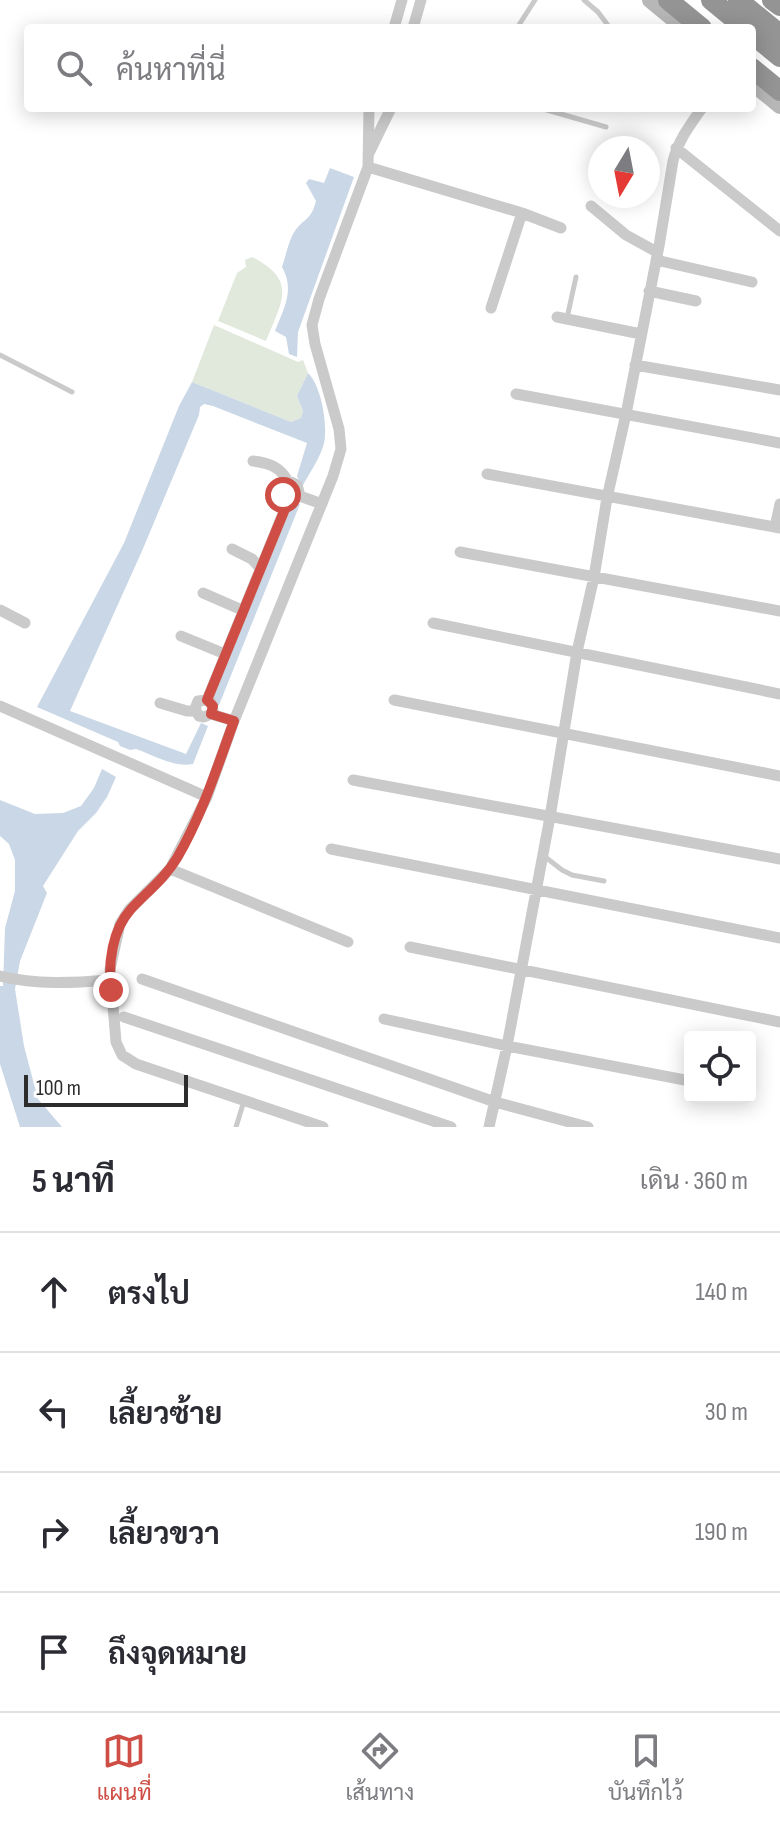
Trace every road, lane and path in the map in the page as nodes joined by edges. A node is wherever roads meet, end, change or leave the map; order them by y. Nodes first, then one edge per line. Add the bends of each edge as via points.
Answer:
1 (402, 0) edge
2 (421, 0) edge
3 (535, 0) edge
4 (584, 0) edge
5 (650, 0) edge
6 (668, 0) edge
7 (711, 0) edge
8 (738, 0) edge
9 (772, 0) edge
10 (780, 6) edge
11 (394, 24) edge
12 (414, 24) edge
13 (520, 24) edge
14 (607, 24) edge
15 (679, 24) edge
16 (697, 24) edge
17 (740, 24) edge
18 (780, 34) edge
19 (756, 37) edge
20 (780, 57) edge
21 (756, 70) edge
22 (780, 70) edge
23 (756, 72) edge
24 (756, 86) edge
25 (780, 91) edge
26 (780, 106) edge
27 (368, 112) edge
28 (390, 112) edge
29 (554, 112) edge
30 (699, 112) edge
31 (606, 127) dead end
32 (676, 148) junction
33 (369, 153) junction
34 (368, 167) junction
35 (593, 208) edge
36 (522, 213) junction
37 (561, 228) dead end
38 (780, 231) edge
39 (657, 252) junction
40 (576, 277) dead end
41 (752, 282) dead end
42 (649, 291) junction
43 (696, 301) dead end
44 (491, 308) dead end
45 (562, 318) joint
46 (641, 334) junction
47 (0, 355) edge
48 (635, 365) junction
49 (780, 390) edge
50 (72, 392) dead end
51 (516, 394) dead end
52 (626, 414) junction
53 (780, 443) edge
54 (253, 461) dead end
55 (487, 474) dead end
56 (293, 497) junction
57 (607, 498) junction
58 (322, 504) junction
59 (780, 504) edge
60 (778, 528) edge
61 (232, 549) dead end
62 (460, 552) dead end
63 (260, 568) junction
64 (594, 577) junction
65 (203, 593) dead end
66 (0, 610) edge
67 (242, 610) junction
68 (780, 611) edge
69 (25, 623) dead end
70 (433, 623) dead end
71 (181, 636) dead end
72 (577, 652) junction
73 (225, 654) junction
74 (780, 694) edge
75 (207, 700) junction
76 (394, 700) dead end
77 (160, 703) dead end
78 (0, 706) edge
79 (196, 711) junction
80 (211, 714) junction
81 (234, 721) junction
82 (562, 734) junction
83 (780, 776) edge
84 (353, 780) dead end
85 (207, 797) junction
86 (550, 817) junction
87 (331, 849) dead end
88 (543, 855) junction
89 (780, 859) edge
90 (170, 869) junction
91 (604, 881) dead end
92 (536, 891) junction
93 (780, 938) edge
94 (348, 942) dead end
95 (410, 947) dead end
96 (521, 968) junction
97 (0, 976) edge
98 (142, 979) dead end
99 (110, 980) junction
100 (124, 1017) dead end
101 (384, 1019) dead end
102 (780, 1022) edge
103 (507, 1046) junction
104 (684, 1080) edge
105 (244, 1101) junction
106 (495, 1102) junction
107 (236, 1127) edge
108 (323, 1127) edge
109 (451, 1127) edge
110 (489, 1127) edge
111 (588, 1127) edge

1 - 11 street
2 - 12 street
3 - 13 lane
4 - 14 lane
5 - 15 main road
6 - 16 highway
7 - 17 highway
8 - 18 highway
9 - 10 highway
19 - 20 highway
21 - 22 highway
23 - 25 highway
24 - 26 main road
27 - 33 street
28 - 33 street
29 - 31 lane
30 - 32 street
32 - 38 street
32 - 39 street
33 - 34 street
34 - 36 street
34 - 58 street via 312,325 341,449
35 - 39 street
36 - 37 street
36 - 44 street
39 - 41 street
39 - 42 street
40 - 45 lane
42 - 43 street
42 - 46 street
45 - 46 street
46 - 48 street
47 - 50 lane
48 - 49 street
48 - 52 street
51 - 52 street
52 - 53 street
52 - 57 street
54 - 56 street via 281,471 288,482 282,492
55 - 57 street
56 - 58 street
56 - 63 street
57 - 60 street
57 - 64 street
58 - 81 street
59 - 60 street
61 - 63 street
62 - 64 street
63 - 67 street
64 - 68 street
64 - 72 street
65 - 67 street
66 - 69 street
67 - 73 street
70 - 72 street
71 - 73 street
72 - 74 street
72 - 82 street
73 - 75 street
75 - 79 street via 198,701
75 - 80 street via 213,706
76 - 82 street
77 - 79 street
78 - 85 street
79 - 80 street via 204,717
80 - 81 street
81 - 85 street
82 - 83 street
82 - 86 street
84 - 86 street
85 - 90 street
86 - 88 street
86 - 89 street
87 - 92 street
88 - 91 lane via 572,875
88 - 92 street
90 - 94 street
90 - 99 street via 120,924
92 - 93 street
92 - 96 street
95 - 96 street
96 - 102 street
96 - 103 street
97 - 99 street via 59,983
98 - 106 street
99 - 105 street via 122,1055
100 - 109 street
101 - 103 street
103 - 104 street
103 - 106 street
105 - 107 lane
105 - 108 street
106 - 110 street
106 - 111 street

